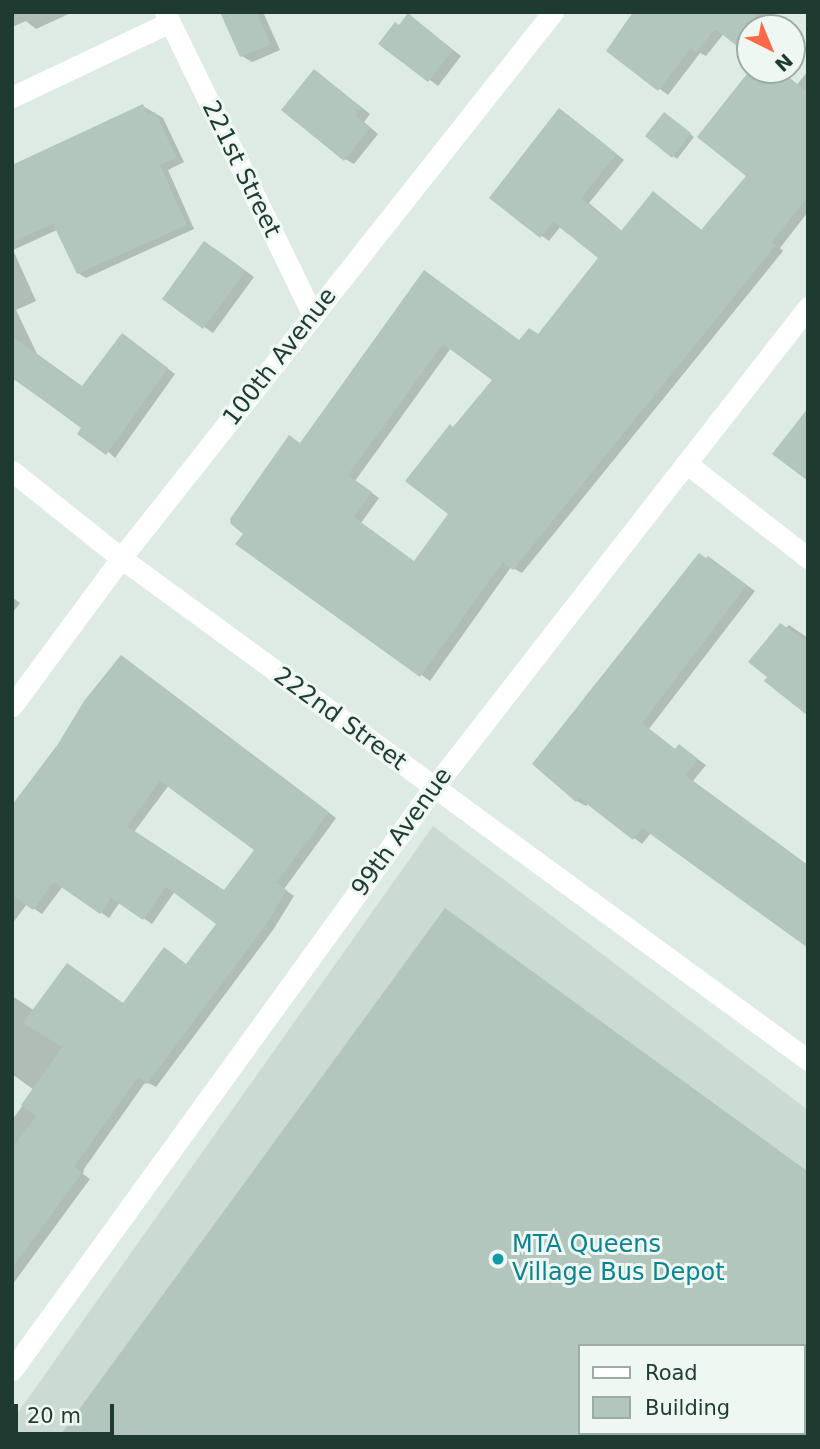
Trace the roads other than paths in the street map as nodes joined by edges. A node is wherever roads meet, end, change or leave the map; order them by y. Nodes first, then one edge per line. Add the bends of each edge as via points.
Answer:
1 (553, 12) edge
2 (168, 17) edge
3 (12, 97) edge
4 (808, 307) edge
5 (313, 316) junction
6 (686, 463) junction
7 (12, 471) edge
8 (121, 558) junction
9 (808, 558) edge
10 (12, 706) edge
11 (434, 788) junction
12 (808, 1060) edge
13 (12, 1370) edge

1 - 5 street, 100th Avenue
2 - 3 street
2 - 5 street, 221st Street
4 - 6 street, 99th Avenue
5 - 8 street, 100th Avenue
6 - 9 street
6 - 11 street, 99th Avenue
7 - 8 street, 222nd Street
8 - 10 street, 100th Avenue
8 - 11 street, 222nd Street
11 - 12 street, 222nd Street
11 - 13 street, 99th Avenue

